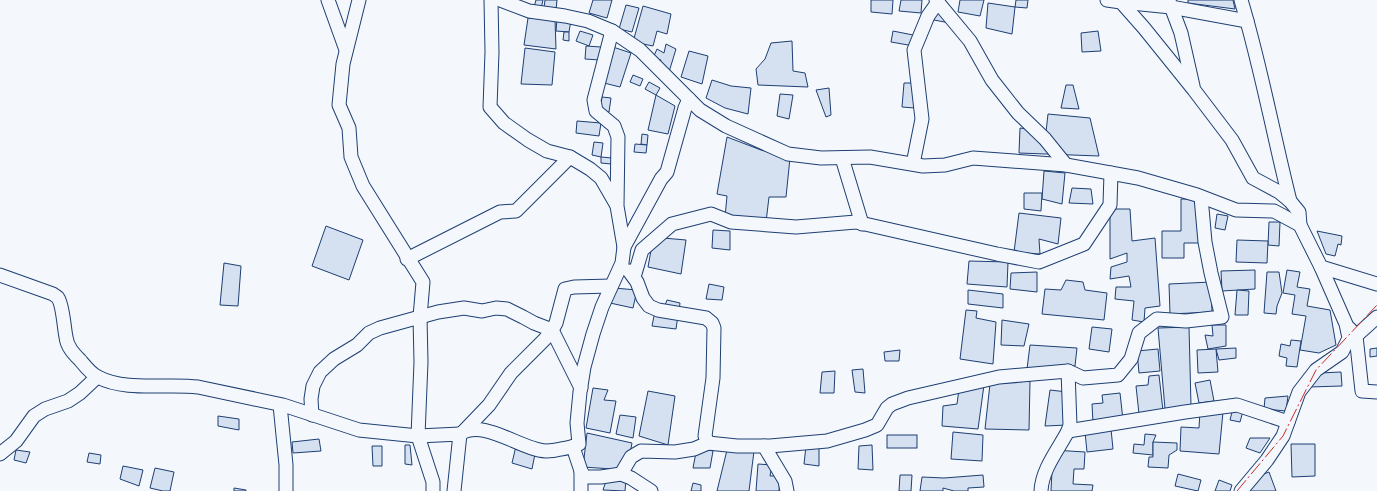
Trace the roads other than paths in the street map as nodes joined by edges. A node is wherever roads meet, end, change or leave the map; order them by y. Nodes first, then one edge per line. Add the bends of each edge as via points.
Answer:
1 (328, 0) edge
2 (359, 0) edge
3 (491, 0) edge
4 (500, 0) edge
5 (1107, 0) edge
6 (1241, 0) edge
7 (937, 1) edge
8 (1121, 2) junction
9 (1170, 3) edge
10 (1247, 21) junction
11 (612, 31) junction
12 (346, 50) junction
13 (1194, 90) junction
14 (689, 99) junction
15 (570, 157) junction
16 (842, 158) junction
17 (912, 164) junction
18 (1066, 165) junction
19 (1111, 173) junction
20 (1201, 197) junction
21 (1290, 201) junction
22 (617, 206) junction
23 (862, 224) junction
24 (1300, 224) junction
25 (624, 248) junction
26 (408, 259) junction
27 (622, 263) junction
28 (1321, 267) junction
29 (0, 275) edge
30 (634, 277) junction
31 (1377, 284) edge
32 (611, 286) junction
33 (420, 317) junction
34 (1377, 317) edge
35 (1346, 324) junction
36 (552, 330) junction
37 (1356, 336) junction
38 (1068, 371) junction
39 (97, 377) junction
40 (580, 388) junction
41 (1377, 392) edge
42 (280, 404) junction
43 (312, 415) junction
44 (1288, 422) junction
45 (1068, 431) junction
46 (462, 432) junction
47 (418, 436) junction
48 (708, 443) junction
49 (764, 446) junction
50 (573, 447) junction
51 (0, 454) edge
52 (581, 471) junction
53 (621, 474) junction
54 (1038, 489) edge
55 (286, 491) edge
56 (433, 491) edge
57 (454, 491) edge
58 (581, 491) edge
59 (651, 491) edge
60 (787, 491) edge
61 (1241, 491) edge

1 - 12 street
2 - 12 street
3 - 15 street via 490,107 504,123 528,140 547,151
4 - 11 street via 530,12 588,21
5 - 8 street
6 - 10 street
7 - 17 street via 914,50 922,118
7 - 18 street via 970,42 992,80 1018,113
8 - 9 street
8 - 13 street
9 - 10 street
9 - 13 street via 1181,33
10 - 21 street
11 - 14 street via 640,50
11 - 22 street via 594,100 596,111 614,126 618,136
12 - 26 street via 342,64 339,105 349,128 351,157 363,186
13 - 21 street via 1232,140 1253,178
14 - 16 street via 700,110 726,126 788,154
14 - 25 street via 667,172
15 - 22 street via 601,178
15 - 26 street via 516,211 500,212
16 - 17 street via 870,156
16 - 23 street
17 - 18 street via 945,165 973,158
18 - 19 street
19 - 20 street via 1138,178
19 - 23 street via 1110,205 1084,244 1039,262
20 - 24 street via 1236,210 1274,211
20 - 38 street via 1205,242 1222,317 1186,321 1156,319 1139,333 1131,358 1118,376 1083,378
21 - 24 street via 1299,212
22 - 25 street
23 - 30 street via 856,222 796,227 731,222 712,214 672,224 642,250
24 - 28 street
25 - 27 street
26 - 33 street via 423,282
27 - 30 street
27 - 32 street
28 - 31 street
28 - 35 street
29 - 39 street via 58,298 66,342 72,352
30 - 48 street via 649,306 658,310 706,318 712,323 713,378 705,436
32 - 36 street via 574,287 565,290
32 - 40 street via 592,334
33 - 36 street via 464,308 482,311 496,308 507,310
33 - 43 street via 369,333 357,345 334,359 320,372 313,386
33 - 47 street
34 - 37 street
35 - 37 street
35 - 44 street via 1349,338 1342,352 1316,370 1299,392
36 - 40 street
36 - 46 street via 511,373 488,405
37 - 41 street via 1362,391
38 - 45 street
38 - 49 street via 999,377 908,398 892,404 877,425 865,430 827,441
39 - 42 street via 145,386 198,387
39 - 51 street via 68,401 34,416 16,441
40 - 50 street via 577,423 579,444
42 - 43 street
42 - 55 street
43 - 47 street via 359,430
44 - 45 street via 1237,405
44 - 61 street via 1283,436 1267,460
45 - 54 street
46 - 47 street
46 - 50 street via 483,430 527,447 546,451
46 - 57 street
47 - 56 street via 433,482
48 - 49 street
48 - 53 street via 694,449 675,452 641,451 631,457
49 - 60 street via 785,481
50 - 52 street
52 - 53 street via 584,477
52 - 58 street
53 - 59 street

